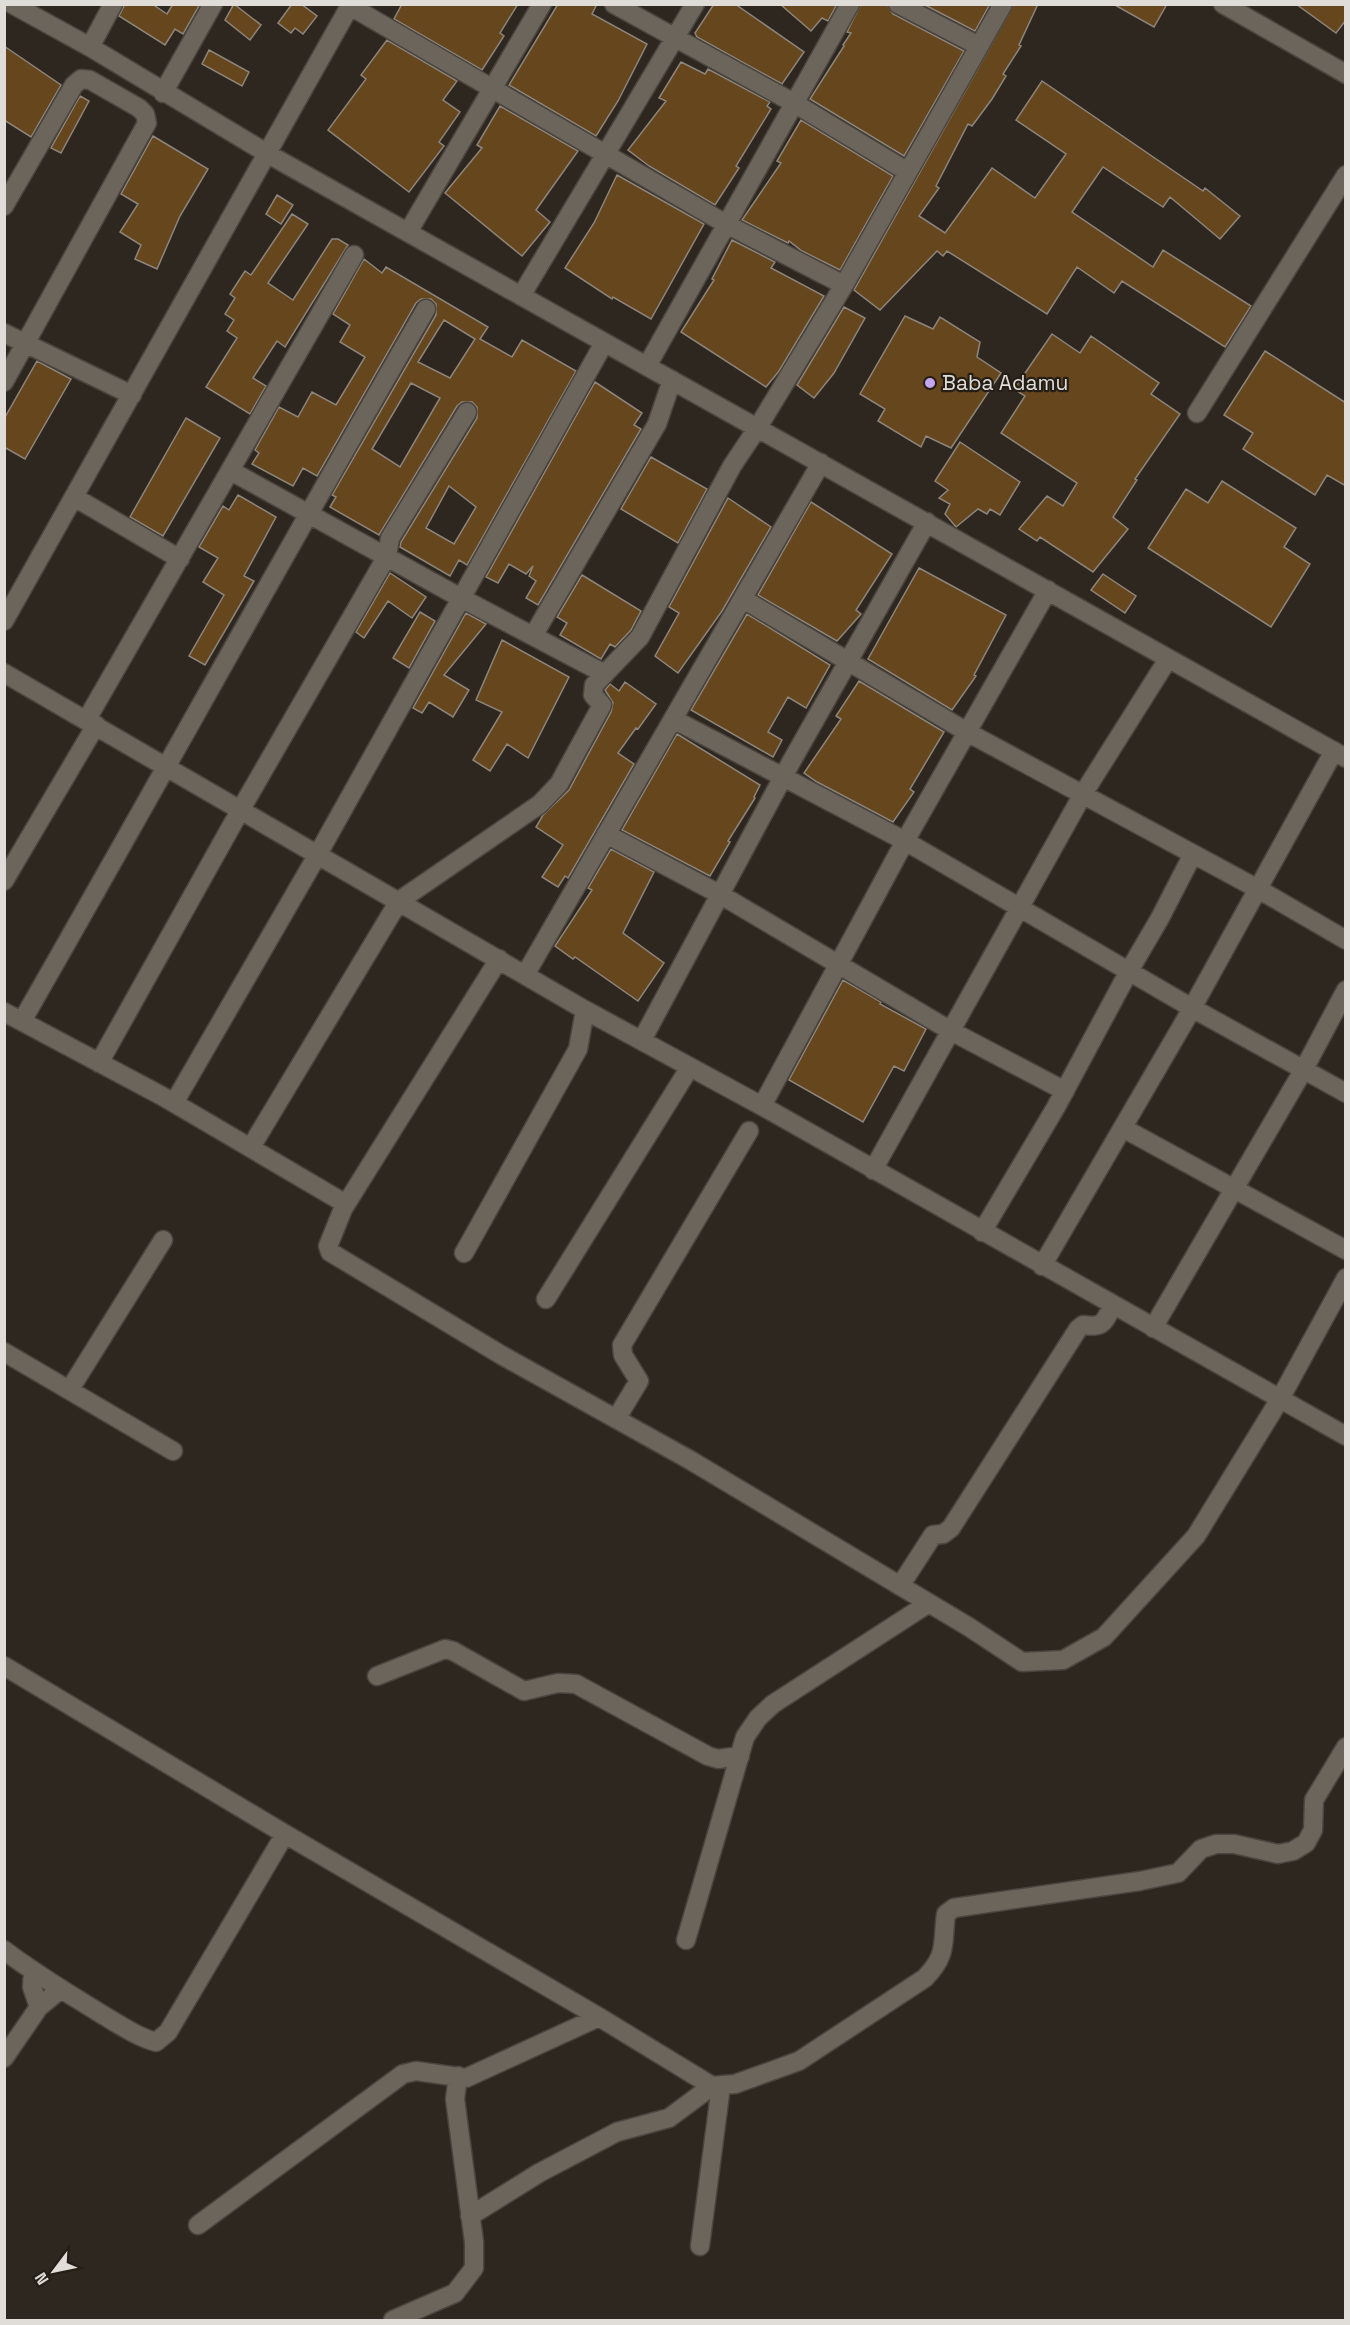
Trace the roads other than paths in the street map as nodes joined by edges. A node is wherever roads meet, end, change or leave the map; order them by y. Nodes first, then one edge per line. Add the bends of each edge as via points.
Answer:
1 (12, 4) edge
2 (113, 4) edge
3 (213, 4) edge
4 (542, 4) edge
5 (614, 4) edge
6 (695, 4) edge
7 (850, 4) edge
8 (898, 4) edge
9 (1003, 4) edge
10 (350, 5) edge
11 (1227, 5) edge
12 (674, 39) junction
13 (979, 46) junction
14 (90, 47) junction
15 (1345, 72) edge
16 (493, 88) junction
17 (163, 93) junction
18 (795, 104) junction
19 (268, 154) junction
20 (605, 155) junction
21 (908, 172) junction
22 (1346, 175) edge
23 (4, 206) edge
24 (726, 224) junction
25 (408, 232) junction
26 (354, 255) dead end
27 (843, 285) junction
28 (521, 296) junction
29 (426, 309) dead end
30 (4, 333) edge
31 (604, 342) junction
32 (27, 344) junction
33 (647, 366) junction
34 (672, 380) junction
35 (4, 382) edge
36 (132, 395) junction
37 (467, 412) dead end
38 (1197, 413) dead end
39 (758, 427) junction
40 (821, 463) junction
41 (231, 471) junction
42 (74, 497) junction
43 (308, 513) junction
44 (927, 522) junction
45 (387, 556) junction
46 (180, 559) junction
47 (1048, 590) junction
48 (461, 598) junction
49 (743, 599) junction
50 (4, 621) edge
51 (533, 636) junction
52 (1168, 659) junction
53 (848, 661) junction
54 (4, 673) edge
55 (605, 674) junction
56 (674, 719) junction
57 (91, 722) junction
58 (967, 732) junction
59 (1340, 754) edge
60 (168, 767) junction
61 (783, 778) junction
62 (1083, 794) junction
63 (241, 809) junction
64 (606, 834) junction
65 (905, 841) junction
66 (318, 854) junction
67 (1193, 854) junction
68 (4, 881) edge
69 (1258, 889) junction
70 (721, 895) junction
71 (399, 901) junction
72 (1019, 906) junction
73 (1346, 940) edge
74 (499, 959) junction
75 (838, 965) junction
76 (1129, 971) junction
77 (525, 975) junction
78 (1346, 990) edge
79 (1192, 1008) junction
80 (585, 1010) junction
81 (4, 1012) edge
82 (22, 1021) junction
83 (951, 1031) junction
84 (642, 1040) junction
85 (99, 1063) junction
86 (690, 1067) junction
87 (1304, 1069) junction
88 (1065, 1091) junction
89 (1346, 1093) edge
90 (174, 1104) junction
91 (762, 1106) junction
92 (1123, 1128) junction
93 (749, 1131) dead end
94 (250, 1148) junction
95 (873, 1170) junction
96 (1233, 1189) junction
97 (346, 1204) junction
98 (982, 1232) junction
99 (163, 1240) dead end
100 (1346, 1250) edge
101 (464, 1253) dead end
102 (1042, 1266) junction
103 (1346, 1278) edge
104 (546, 1299) dead end
105 (1113, 1305) junction
106 (1153, 1328) junction
107 (4, 1352) edge
108 (70, 1389) junction
109 (1280, 1400) junction
110 (616, 1419) junction
111 (1346, 1436) edge
112 (173, 1451) dead end
113 (900, 1586) junction
114 (929, 1603) junction
115 (6, 1671) edge
116 (377, 1676) dead end
117 (1346, 1747) edge
118 (740, 1756) junction
119 (285, 1834) junction
120 (686, 1940) dead end
121 (4, 1950) edge
122 (33, 1971) junction
123 (61, 1989) junction
124 (39, 2007) junction
125 (599, 2017) junction
126 (4, 2058) edge
127 (458, 2076) junction
128 (716, 2086) junction
129 (470, 2216) junction
130 (198, 2225) dead end
131 (700, 2246) dead end
132 (393, 2320) edge

1 - 14 street
2 - 14 street
3 - 17 street
4 - 16 street
5 - 12 street
6 - 12 street
7 - 18 street
8 - 13 street
9 - 13 street
10 - 16 street
10 - 19 street
11 - 15 street
12 - 18 street
12 - 20 street
13 - 21 street
14 - 17 street
16 - 20 street
16 - 25 street
17 - 19 street
18 - 21 street
18 - 24 street
19 - 25 street
19 - 36 street
20 - 24 street
20 - 28 street
21 - 27 street
22 - 38 street
23 - 32 street via 81,79 90,80 146,114 147,123
24 - 27 street
24 - 33 street
25 - 28 street
26 - 41 street
27 - 39 street
28 - 31 street
29 - 43 street
30 - 32 street
31 - 33 street
31 - 48 street
32 - 35 street
32 - 36 street
33 - 34 street
34 - 39 street
34 - 51 street via 657,424
36 - 42 street
37 - 45 street via 390,538
39 - 40 street
39 - 55 street via 732,466 639,637
40 - 44 street
40 - 49 street
41 - 43 street
41 - 46 street
42 - 46 street
42 - 50 street
43 - 45 street
43 - 60 street
44 - 47 street
44 - 53 street
45 - 48 street
45 - 63 street
46 - 57 street
47 - 52 street
47 - 58 street
48 - 51 street
48 - 66 street
49 - 53 street
49 - 56 street
51 - 55 street
52 - 59 street
52 - 62 street
53 - 58 street
53 - 61 street
54 - 57 street
55 - 71 street via 594,685 593,695 602,705 559,784 540,804
56 - 61 street
56 - 64 street
57 - 60 street
57 - 68 street
58 - 62 street
58 - 65 street
59 - 69 street
60 - 63 street
60 - 82 street
61 - 65 street
61 - 70 street
62 - 67 street
62 - 72 street
63 - 66 street
63 - 85 street
64 - 70 street
64 - 77 street
65 - 72 street
65 - 75 street
66 - 71 street
66 - 90 street
67 - 69 street
67 - 76 street
69 - 73 street
69 - 79 street
70 - 75 street
70 - 84 street
71 - 74 street
71 - 94 street
72 - 76 street
72 - 83 street
74 - 77 street
74 - 97 street
75 - 83 street
75 - 91 street
76 - 79 street
76 - 88 street
77 - 80 street
78 - 87 street
79 - 87 street
79 - 92 street
80 - 84 street
80 - 101 street via 578,1049
81 - 82 street
82 - 85 street
83 - 88 street
83 - 95 street
84 - 86 street
85 - 90 street
86 - 91 street
86 - 104 street
87 - 89 street
87 - 96 street
88 - 98 street
90 - 94 street
91 - 95 street
92 - 96 street
92 - 102 street
93 - 110 street via 622,1345 623,1355 639,1381
94 - 97 street
95 - 98 street
96 - 100 street
96 - 106 street
97 - 110 street via 328,1246 330,1252
98 - 102 street
99 - 108 street
102 - 105 street
103 - 109 street
105 - 106 street
105 - 113 street via 1103,1323 1078,1329 951,1528 933,1535
106 - 109 street
107 - 108 street
108 - 112 street
109 - 111 street
109 - 114 street via 1196,1536 1104,1637 1063,1660 1022,1662
110 - 113 street
113 - 114 street
114 - 118 street via 773,1704 745,1737
115 - 119 street
116 - 118 street via 445,1649 524,1691 558,1683 576,1684 708,1756
117 - 128 street via 1314,1800 1313,1830 1306,1843 1293,1851 1278,1854 1216,1844 1201,1849 1178,1873 954,1908 946,1914 940,1960 925,1978 799,2061 735,2084
118 - 120 street
119 - 123 street via 168,2032 156,2042 140,2037
119 - 125 street
121 - 122 street
122 - 123 street
122 - 124 street via 32,1987
123 - 124 street
124 - 126 street
125 - 127 street via 466,2078
125 - 128 street
127 - 129 street via 456,2099
127 - 130 street via 416,2071 403,2074
128 - 129 street via 669,2118 617,2132 539,2173
128 - 131 street
129 - 132 street via 474,2268 467,2279 455,2293

